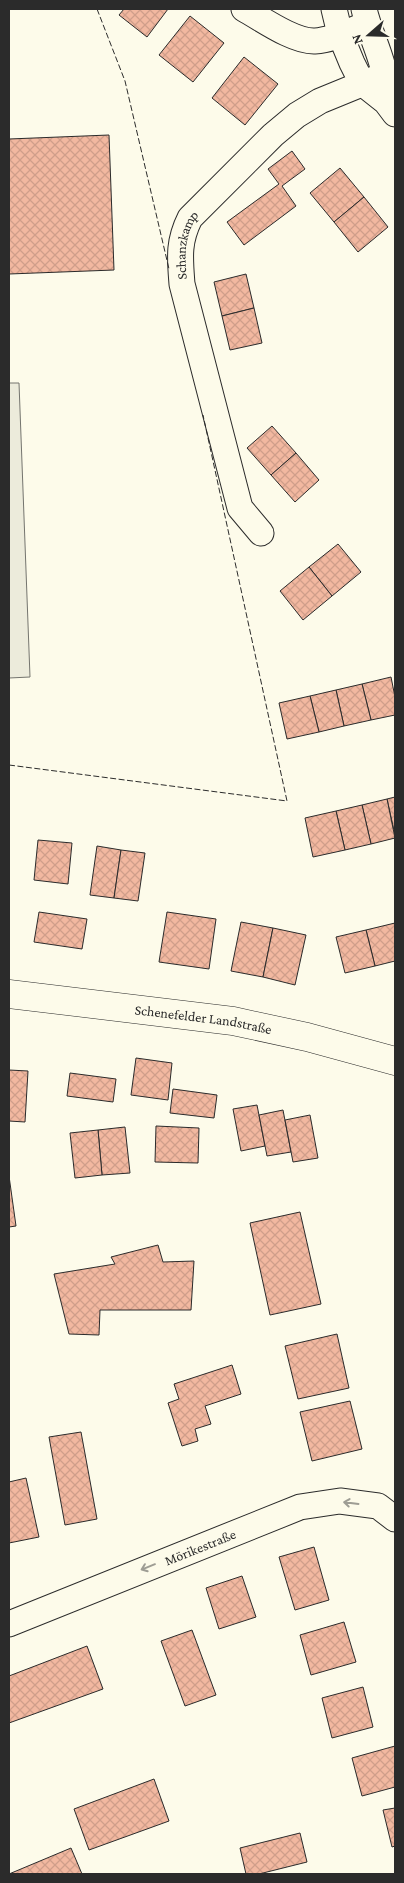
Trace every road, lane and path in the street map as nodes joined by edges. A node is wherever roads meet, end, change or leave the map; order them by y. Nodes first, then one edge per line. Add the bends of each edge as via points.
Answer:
1 (244, 9) edge
2 (334, 9) edge
3 (366, 16) edge
4 (340, 34) junction
5 (386, 74) junction
6 (362, 83) junction
7 (391, 108) edge
8 (260, 533) dead end
9 (9, 994) edge
10 (395, 1061) edge
11 (395, 1519) edge
12 (9, 1624) edge

1 - 4 street via 304,40 314,41
2 - 4 street
3 - 4 street
3 - 5 street
4 - 6 street
5 - 6 street, Schanzkamp
5 - 7 street
6 - 7 street
6 - 8 street, Schanzkamp via 320,101 273,134 190,218 182,234 179,250 182,284 240,508
9 - 10 main road, Schenefelder Landstraße via 233,1021
11 -> 12 street, Mörikestraße via 378,1506 340,1501 300,1507

